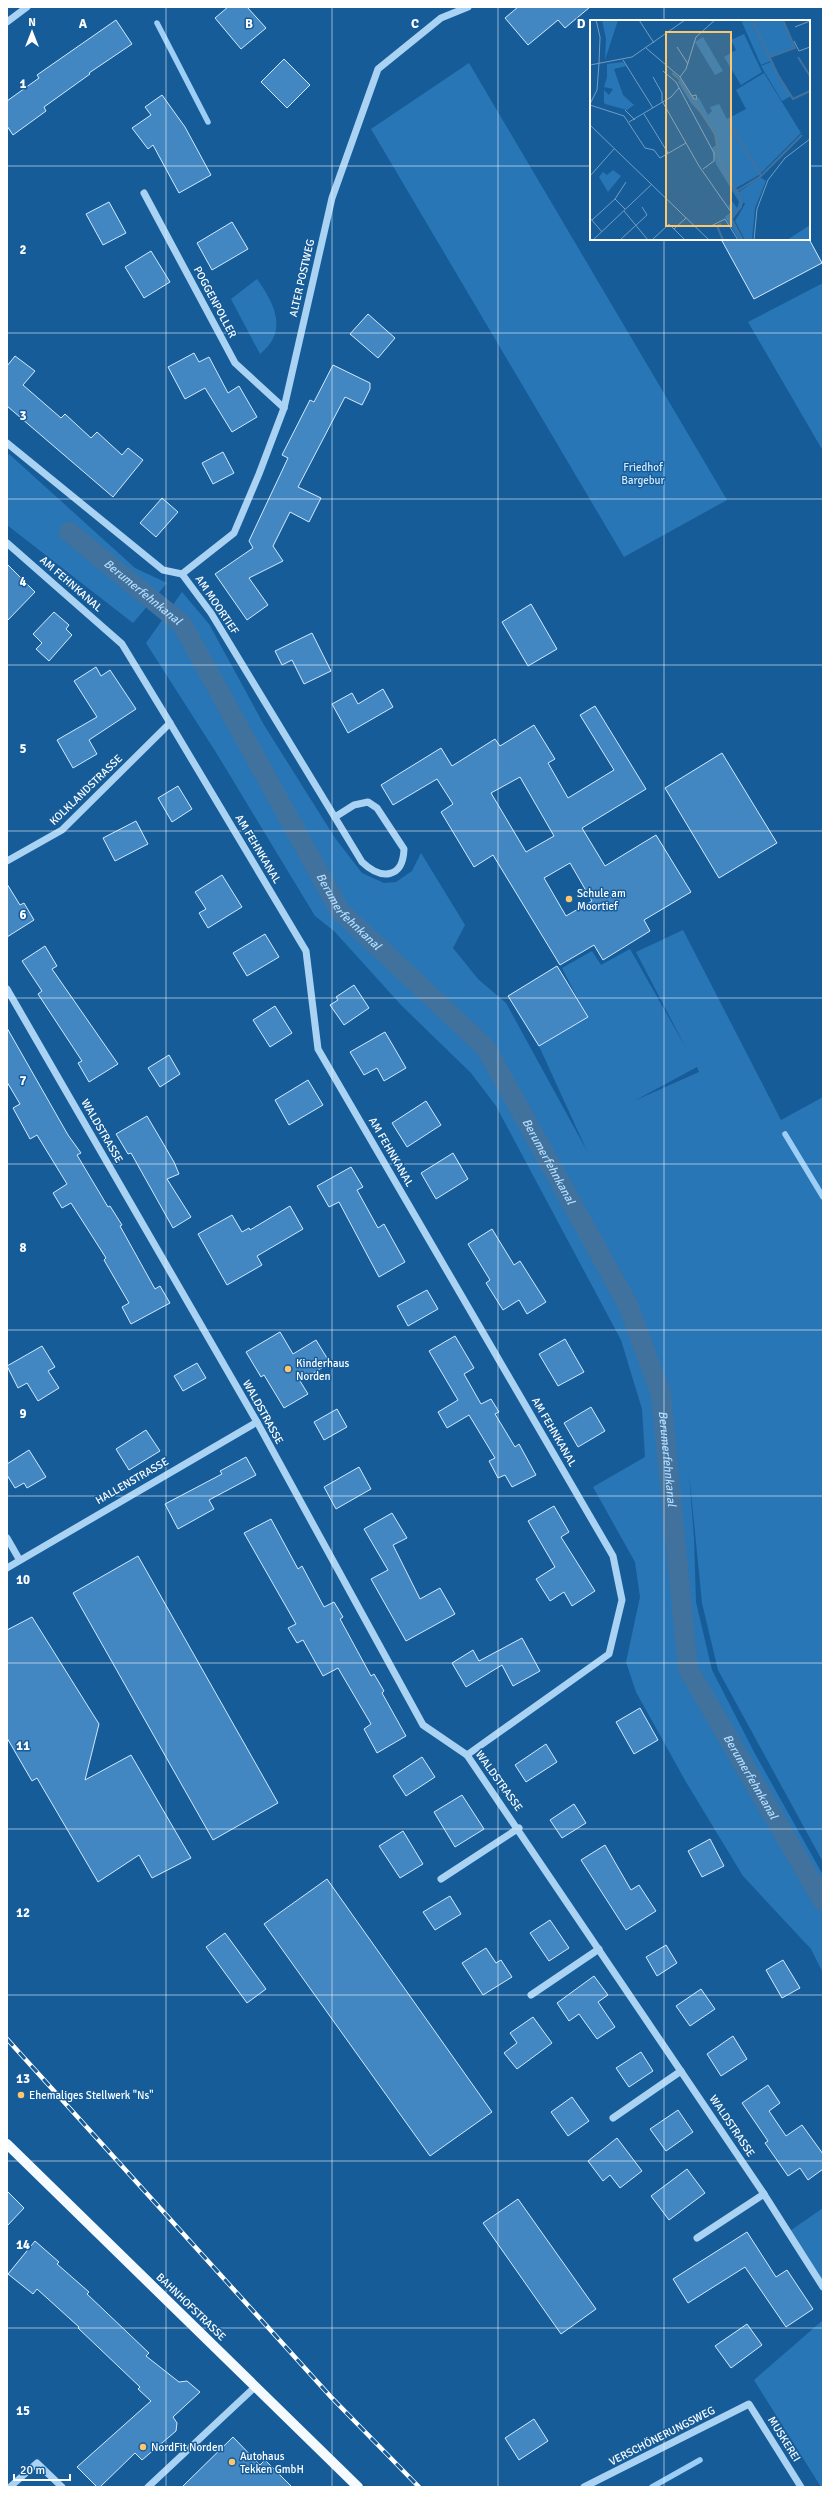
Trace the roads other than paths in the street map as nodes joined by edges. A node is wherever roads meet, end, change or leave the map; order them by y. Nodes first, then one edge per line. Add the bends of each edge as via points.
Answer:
1 (27, 7) edge
2 (468, 7) edge
3 (7, 22) edge
4 (144, 193) dead end
5 (284, 408) junction
6 (7, 443) edge
7 (7, 542) edge
8 (182, 574) junction
9 (170, 723) junction
10 (335, 817) junction
11 (7, 862) edge
12 (7, 989) edge
13 (257, 1422) junction
14 (7, 1538) edge
15 (19, 1559) junction
16 (7, 1568) edge
17 (467, 1755) junction
18 (519, 1828) junction
19 (441, 1879) dead end
20 (599, 1949) junction
21 (531, 1995) dead end
22 (681, 2071) junction
23 (613, 2118) dead end
24 (7, 2144) edge
25 (764, 2194) junction
26 (697, 2238) dead end
27 (823, 2287) edge
28 (256, 2386) junction
29 (749, 2404) joint
30 (10, 2487) edge
31 (62, 2487) edge
32 (148, 2487) edge
33 (358, 2487) edge
34 (584, 2487) edge
35 (801, 2487) edge

1 - 3 street
2 - 5 street, ALTER POSTWEG via 440,18 378,69 332,198
4 - 5 street, POGGENPOLLER via 235,363
5 - 8 street, ALTER POSTWEG via 234,533
6 - 8 street, AM MOORTIEF via 163,570
7 - 9 street, AM FEHNKANAL via 122,644
8 - 10 street, AM MOORTIEF via 211,613
9 - 11 street, KOLKLANDSTRASSE via 62,830
9 - 17 street, AM FEHNKANAL via 306,951 318,1049 613,1556 622,1600 609,1654
10 - 10 street, AM MOORTIEF via 362,862 372,871 389,874 400,867 404,849 377,808 368,802 354,805
12 - 13 street, WALDSTRASSE
13 - 15 street, HALLENSTRASSE
13 - 17 street, WALDSTRASSE via 423,1724
14 - 15 street
15 - 16 street, HALLENSTRASSE
17 - 18 street, WALDSTRASSE
18 - 19 street, WALDSTRASSE
18 - 20 street, WALDSTRASSE
20 - 21 street
20 - 22 street, WALDSTRASSE
22 - 23 street
22 - 25 street, WALDSTRASSE
24 - 28 main road, BAHNHOFSTRASSE
25 - 26 street
25 - 27 street, WALDSTRASSE
28 - 32 street
28 - 33 main road, BAHNHOFSTRASSE
29 - 34 street, VERSCHÖNERUNGSWEG
29 - 35 street, MUSKEREI
30 - 31 street via 37,2463

